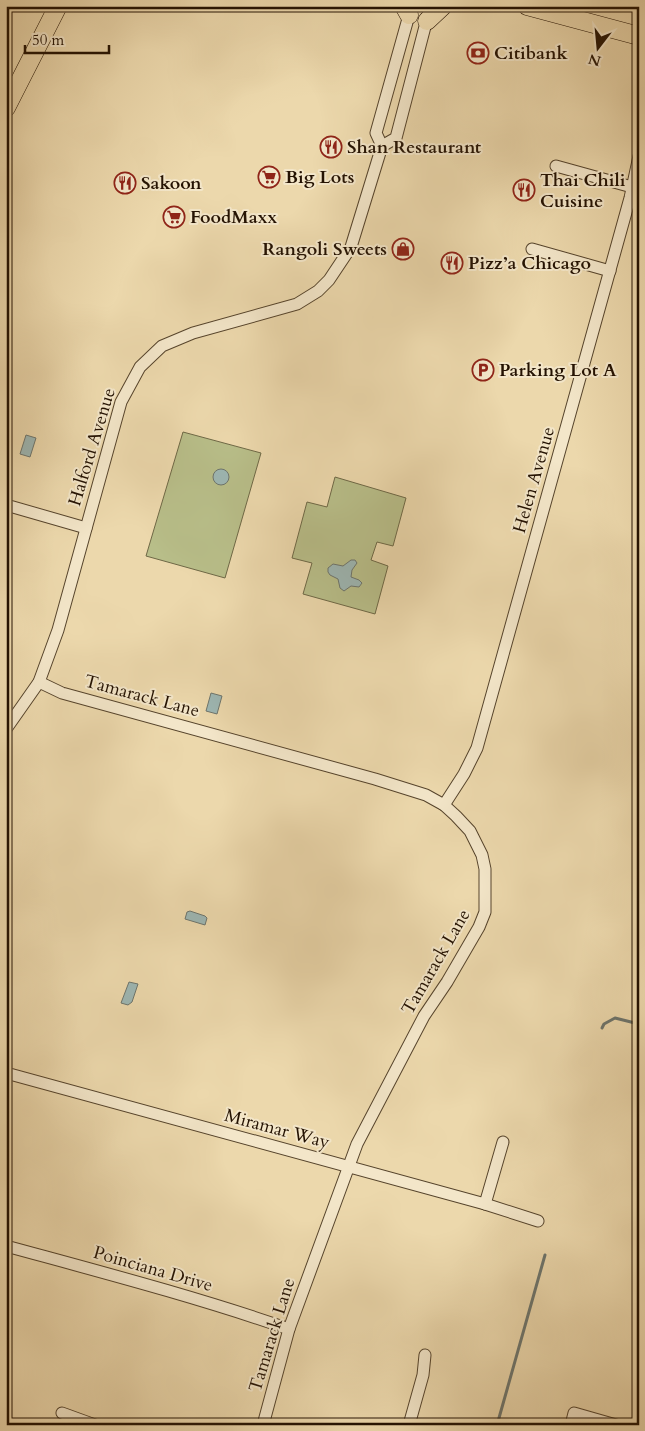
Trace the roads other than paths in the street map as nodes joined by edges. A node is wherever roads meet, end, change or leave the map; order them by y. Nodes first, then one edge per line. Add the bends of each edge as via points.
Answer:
1 (58, 6) edge
2 (443, 6) edge
3 (527, 6) edge
4 (408, 9) edge
5 (429, 14) edge
6 (639, 36) edge
7 (6, 108) edge
8 (382, 146) junction
9 (639, 156) edge
10 (556, 166) dead end
11 (632, 188) junction
12 (532, 249) dead end
13 (610, 271) junction
14 (6, 505) edge
15 (86, 528) junction
16 (39, 682) junction
17 (6, 729) edge
18 (444, 806) junction
19 (6, 1073) edge
20 (503, 1142) dead end
21 (348, 1167) junction
22 (485, 1204) junction
23 (538, 1221) dead end
24 (6, 1246) edge
25 (289, 1329) junction
26 (425, 1355) dead end
27 (62, 1412) dead end
28 (94, 1425) edge
29 (263, 1425) edge
30 (409, 1425) edge
31 (571, 1425) edge
32 (616, 1425) edge

1 - 7 main road
2 - 5 main road
3 - 6 main road
4 - 8 street, Halford Avenue via 376,133
5 - 8 street, Halford Avenue via 396,138
8 - 15 street, Halford Avenue via 350,247 318,291 298,304 194,333 162,346 140,367 121,402
9 - 11 street, Helen Avenue
10 - 11 street
11 - 13 street, Helen Avenue
12 - 13 street
13 - 18 street, Helen Avenue via 477,748
14 - 15 street
15 - 16 street, Halford Avenue via 58,630
16 - 17 street, Halford Avenue
16 - 18 street, Tamarack Lane via 62,693 388,783 426,795
18 - 21 street, Tamarack Lane via 470,831 482,855 485,912 476,933 420,1022
19 - 21 street, Miramar Way
20 - 22 street
21 - 22 street, Miramar Way
21 - 25 street, Tamarack Lane
22 - 23 street, Miramar Way
24 - 25 street, Poinciana Drive
25 - 29 street, Tamarack Lane
26 - 30 street via 423,1375
27 - 28 street
31 - 32 street via 574,1413

